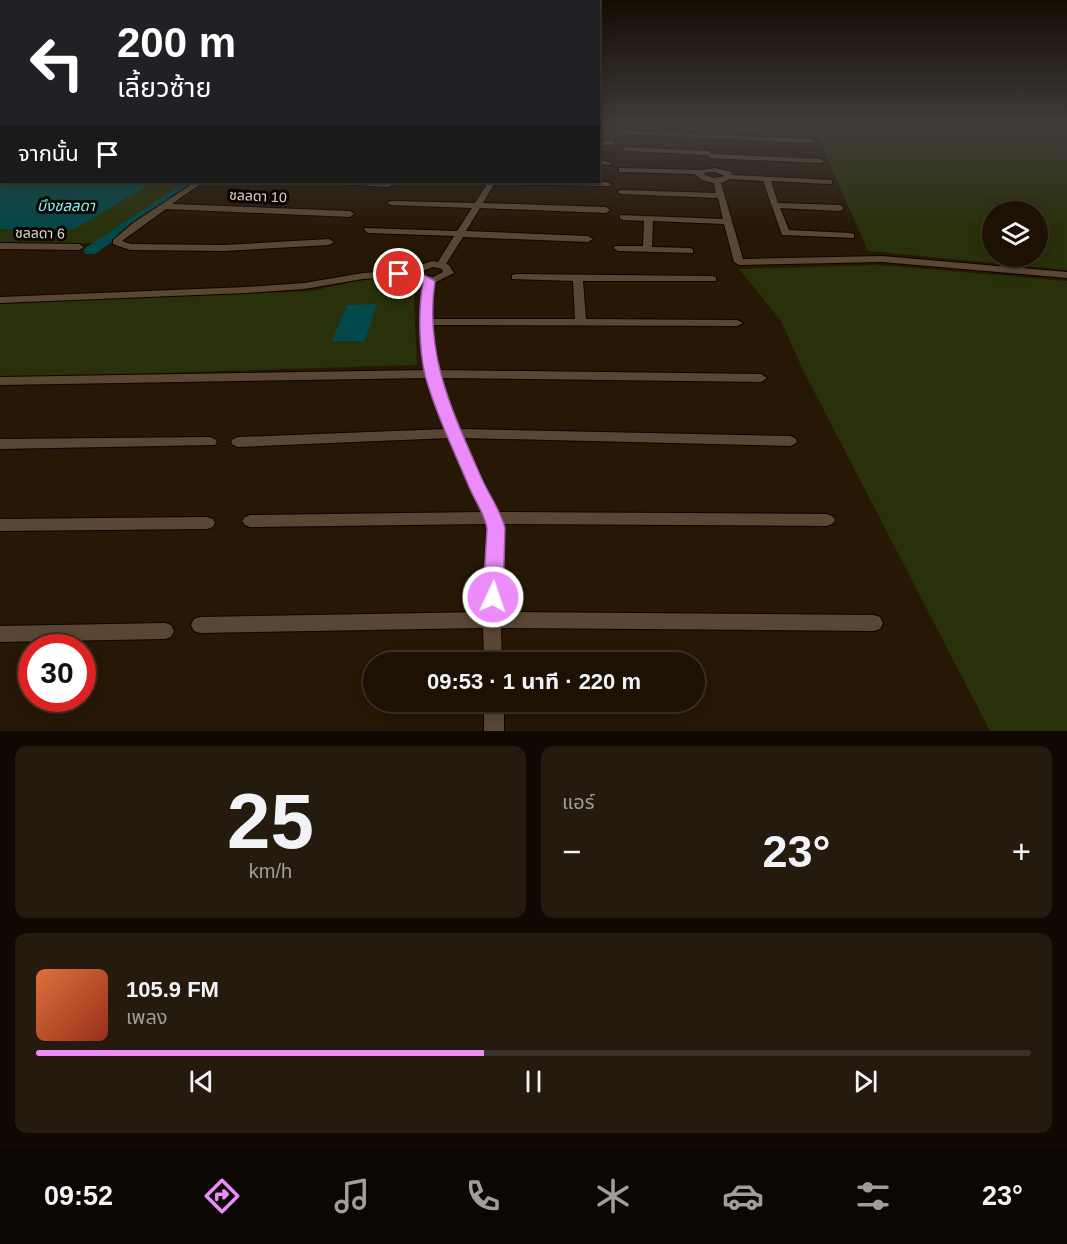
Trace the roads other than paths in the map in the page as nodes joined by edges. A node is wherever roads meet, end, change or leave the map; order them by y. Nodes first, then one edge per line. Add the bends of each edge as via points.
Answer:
1 (711, 160) edge
2 (804, 160) edge
3 (820, 161) dead end
4 (600, 162) edge
5 (609, 163) dead end
6 (622, 170) dead end
7 (713, 170) junction
8 (699, 172) junction
9 (729, 177) junction
10 (766, 179) junction
11 (717, 181) junction
12 (829, 182) dead end
13 (198, 183) edge
14 (357, 183) edge
15 (490, 183) edge
16 (549, 183) edge
17 (607, 184) dead end
18 (388, 185) dead end
19 (621, 192) dead end
20 (721, 196) junction
21 (391, 203) dead end
22 (775, 205) junction
23 (164, 206) junction
24 (478, 206) junction
25 (840, 208) dead end
26 (606, 210) dead end
27 (350, 214) dead end
28 (623, 217) dead end
29 (649, 218) junction
30 (728, 222) junction
31 (368, 230) dead end
32 (460, 234) junction
33 (850, 236) dead end
34 (588, 239) dead end
35 (329, 242) dead end
36 (0, 246) edge
37 (79, 247) dead end
38 (618, 248) dead end
39 (646, 249) junction
40 (690, 251) dead end
41 (441, 265) junction
42 (415, 273) junction
43 (1067, 275) edge
44 (516, 277) dead end
45 (578, 278) junction
46 (712, 279) dead end
47 (429, 281) junction
48 (0, 300) edge
49 (426, 322) junction
50 (581, 322) junction
51 (736, 323) dead end
52 (432, 374) junction
53 (761, 378) dead end
54 (0, 381) edge
55 (454, 433) junction
56 (790, 441) dead end
57 (210, 442) dead end
58 (238, 442) dead end
59 (0, 444) edge
60 (494, 518) junction
61 (827, 520) dead end
62 (250, 521) dead end
63 (207, 523) dead end
64 (0, 525) edge
65 (492, 620) junction
66 (874, 623) dead end
67 (200, 625) dead end
68 (165, 631) dead end
69 (0, 634) edge
70 (493, 652) edge
71 (494, 712) edge
72 (494, 731) edge

1 - 7 street
2 - 3 street
4 - 5 street
6 - 8 street
7 - 8 street
7 - 9 street
8 - 11 street via 701,178
9 - 10 street
9 - 11 street
10 - 12 street
10 - 22 street
11 - 20 street
13 - 23 street
14 - 18 street
15 - 24 street
16 - 17 street
19 - 20 street
20 - 30 street
21 - 24 street
22 - 25 street
22 - 33 street via 785,233
23 - 27 street, ชลลดา 10
23 - 35 street via 116,242 130,247 224,248
24 - 26 street
24 - 32 street
28 - 29 street
29 - 30 street
29 - 39 street
30 - 43 street via 739,262 882,259
31 - 32 street
32 - 34 street
32 - 41 street
36 - 37 street, ชลลดา 6
38 - 39 street
39 - 40 street
41 - 42 street via 424,266
41 - 47 street via 448,273
42 - 47 street
42 - 48 street via 258,289
44 - 45 street
45 - 46 street
45 - 50 street
47 - 49 street
49 - 50 street
49 - 52 street
50 - 51 street
52 - 53 street
52 - 54 street
52 - 55 street
55 - 56 street
55 - 58 street
55 - 60 street
57 - 59 street
60 - 61 street
60 - 62 street
60 - 65 street
63 - 64 street
65 - 66 street
65 - 67 street
65 - 70 street
68 - 69 street
71 - 72 street

